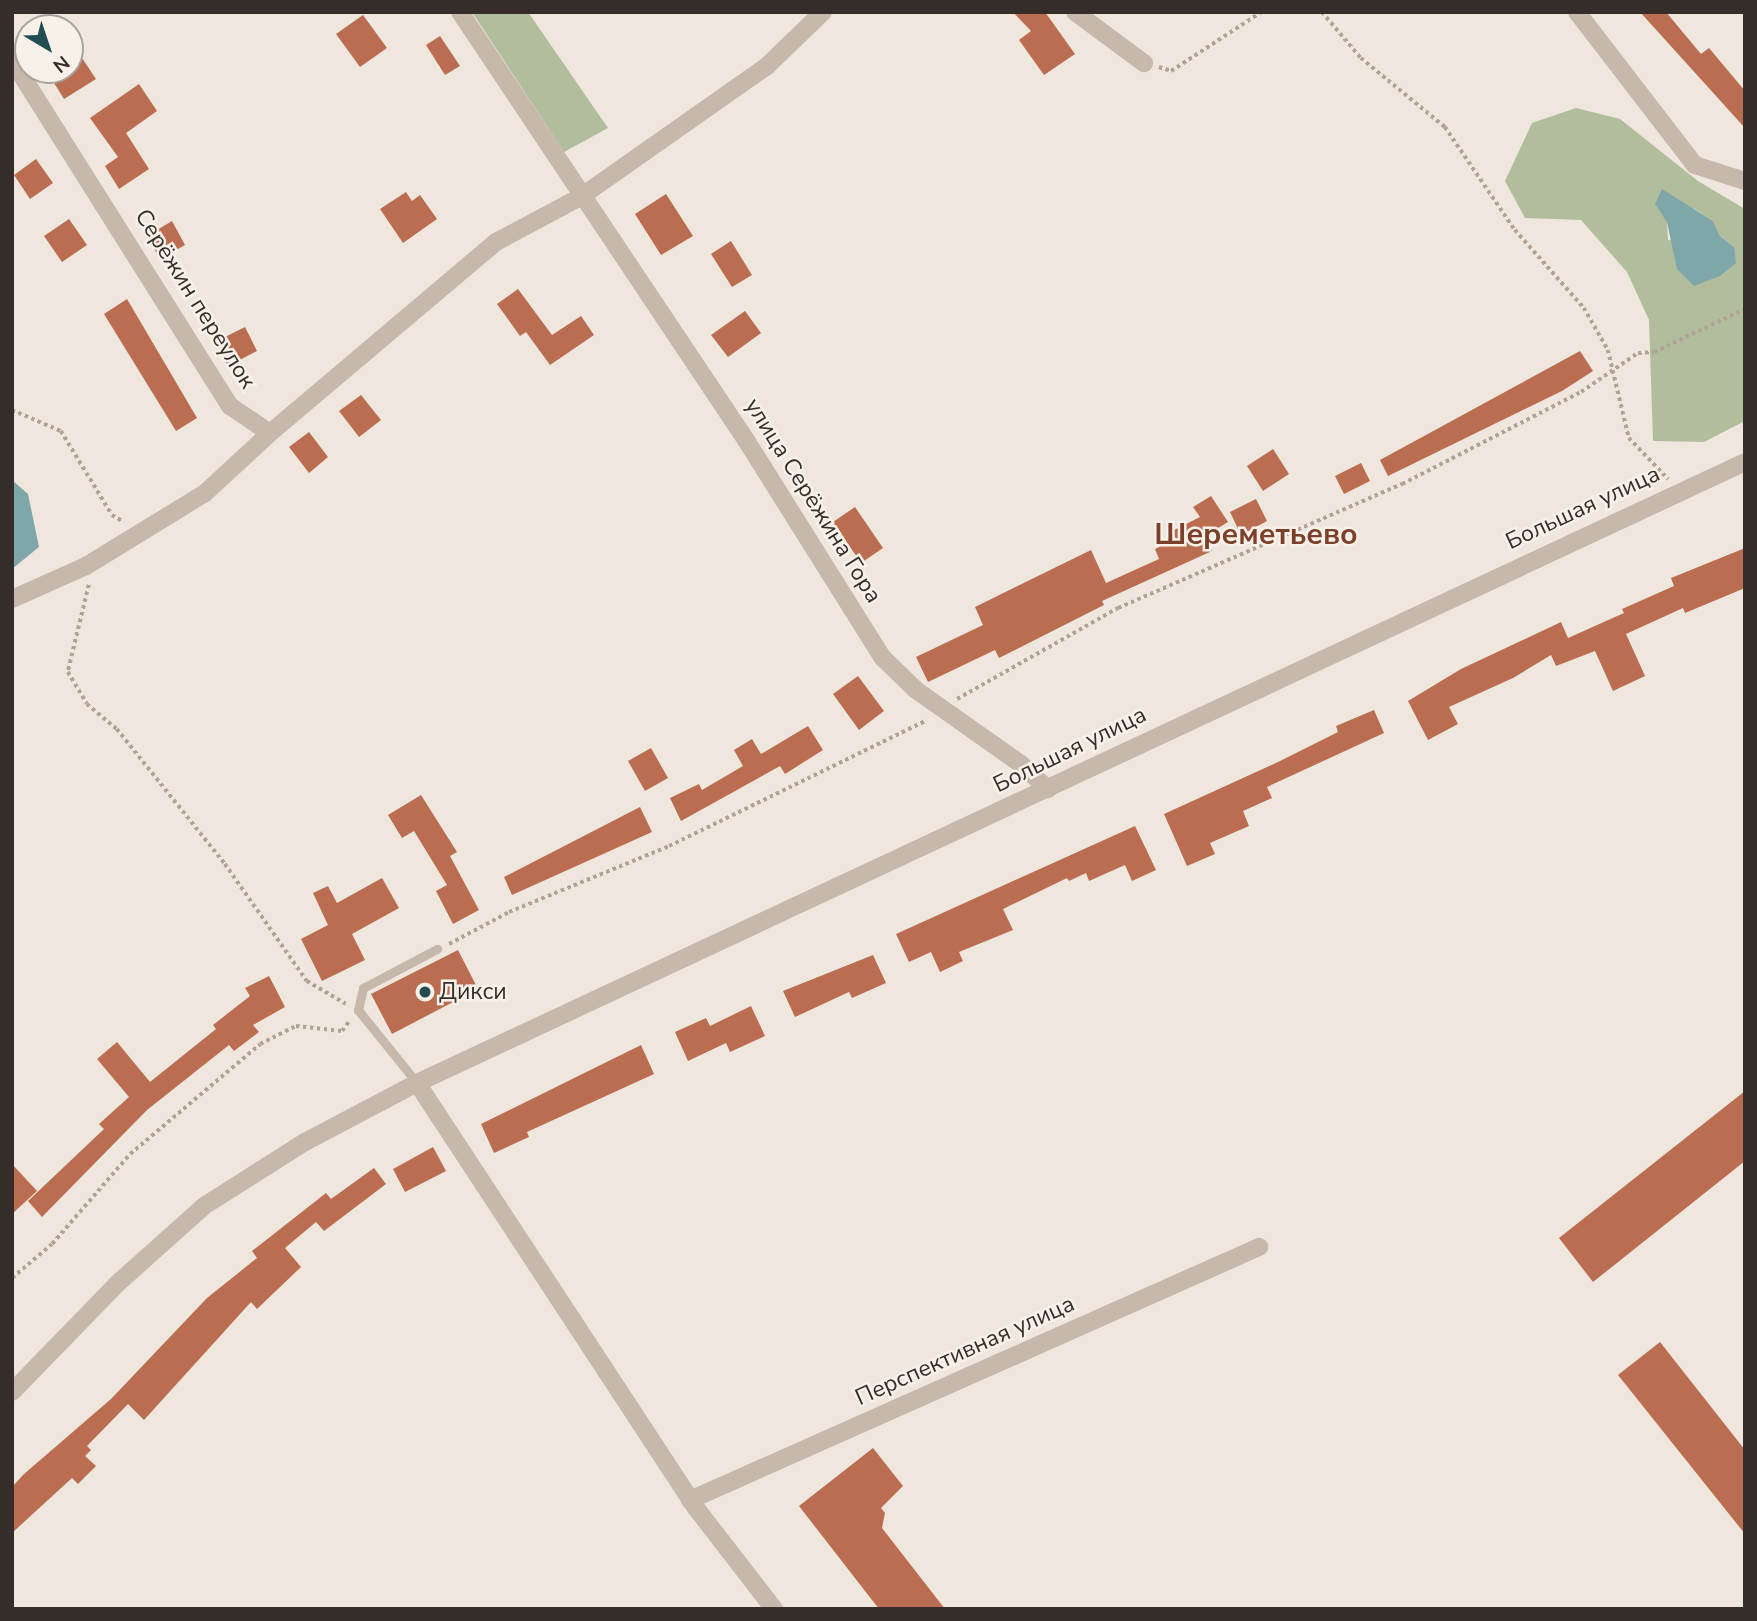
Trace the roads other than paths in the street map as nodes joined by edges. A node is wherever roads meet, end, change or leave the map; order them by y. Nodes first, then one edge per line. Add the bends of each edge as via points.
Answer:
1 (460, 12) edge
2 (823, 12) edge
3 (1075, 12) edge
4 (1577, 12) edge
5 (12, 60) edge
6 (1144, 62) road end
7 (1745, 181) edge
8 (582, 196) junction
9 (270, 433) junction
10 (1745, 462) edge
11 (12, 599) edge
12 (1048, 789) junction
13 (437, 948) road end
14 (417, 1083) junction
15 (1259, 1247) dead end
16 (12, 1392) edge
17 (690, 1500) junction
18 (774, 1609) edge

1 - 8 street, улица Серёжина Гора
2 - 8 street via 767,66
3 - 6 street
4 - 7 street via 1695,166
5 - 9 street, Серёжин переулок via 230,405
8 - 9 street via 496,242
8 - 12 street, улица Серёжина Гора via 746,440 883,658 916,690 1021,764
9 - 11 street via 205,493 86,566
10 - 12 street, Большая улица
12 - 14 street, Большая улица
13 - 14 lane via 363,988 358,1010
14 - 16 street, Большая улица via 304,1142 204,1206 118,1283
14 - 17 street
15 - 17 street, Перспективная улица
17 - 18 street

